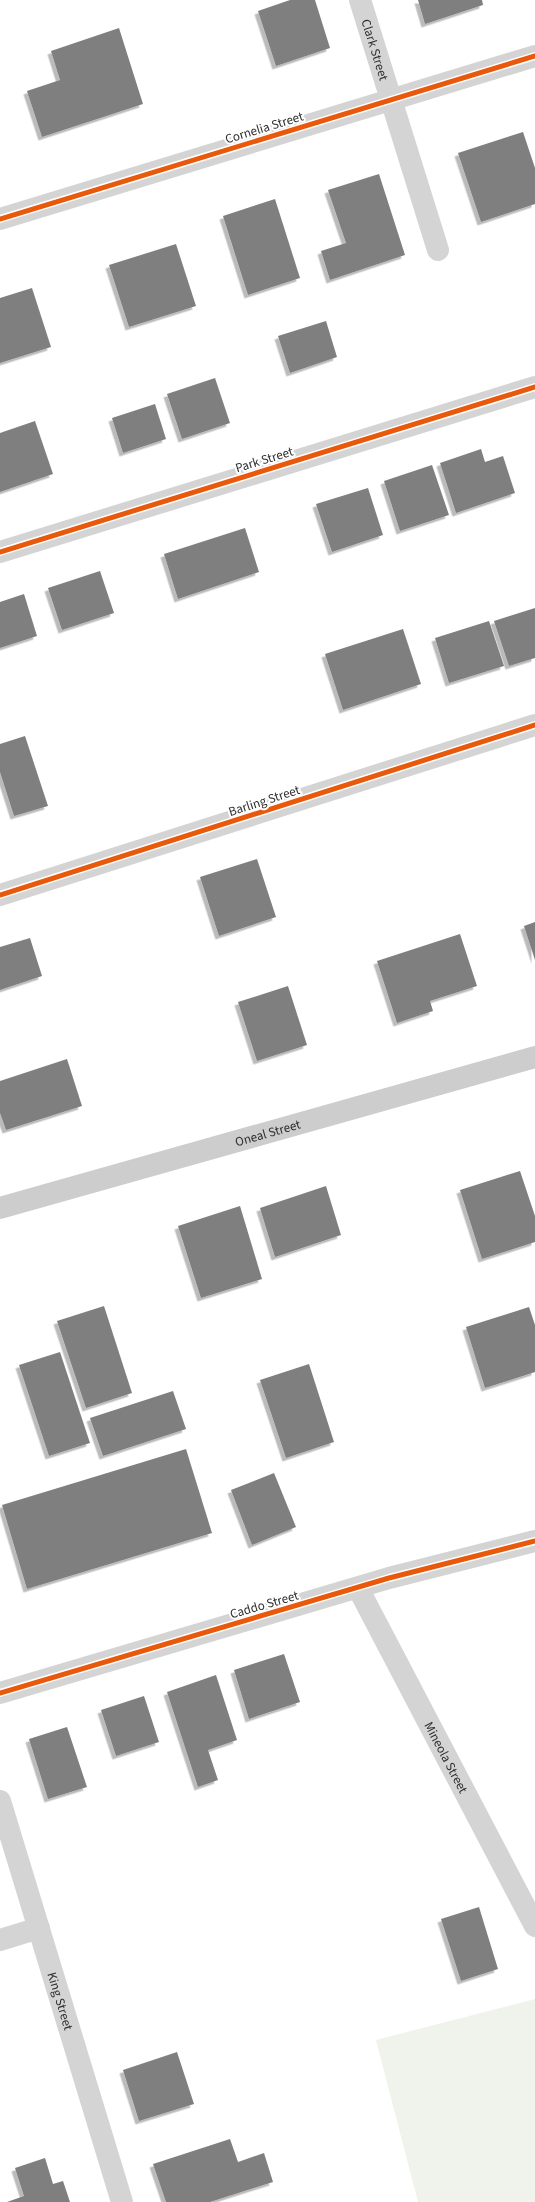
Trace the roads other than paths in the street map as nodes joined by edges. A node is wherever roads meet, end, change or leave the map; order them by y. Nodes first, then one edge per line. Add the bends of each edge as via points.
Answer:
1 (360, 0) edge
2 (535, 56) edge
3 (391, 100) junction
4 (0, 219) edge
5 (438, 250) dead end
6 (535, 386) edge
7 (0, 552) edge
8 (535, 725) edge
9 (0, 895) edge
10 (535, 1057) edge
11 (0, 1208) edge
12 (535, 1541) edge
13 (358, 1588) junction
14 (0, 1693) edge
15 (0, 1801) edge
16 (535, 1926) edge
17 (39, 1928) junction
18 (0, 1940) edge
19 (122, 2202) edge

1 - 3 street, Clark Street
2 - 3 street, Cornelia Street
3 - 4 street, Cornelia Street
3 - 5 street, Clark Street
6 - 7 street, Park Street
8 - 9 street, Barling Street
10 - 11 street, Oneal Street
12 - 13 street, Caddo Street
13 - 14 street, Caddo Street
13 - 16 street, Mineola Street
15 - 17 street, King Street
17 - 18 street
17 - 19 street, King Street

